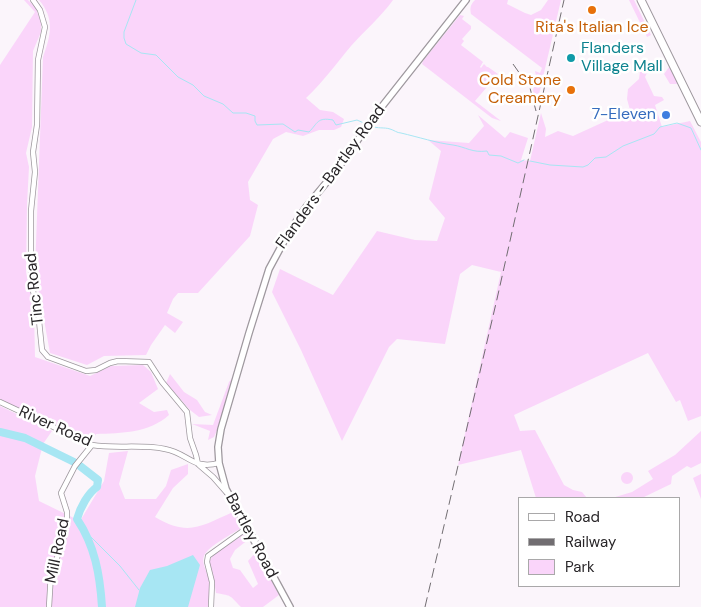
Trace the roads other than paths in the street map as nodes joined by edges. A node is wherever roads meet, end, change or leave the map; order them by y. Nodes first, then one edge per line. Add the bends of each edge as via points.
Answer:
1 (33, 0) edge
2 (466, 0) edge
3 (641, 0) edge
4 (701, 122) edge
5 (0, 402) edge
6 (92, 445) junction
7 (219, 463) junction
8 (198, 464) junction
9 (229, 496) junction
10 (247, 528) junction
11 (49, 607) edge
12 (211, 607) edge
13 (290, 607) edge

1 - 8 street, Tinc Road via 45,27 38,60 31,211 31,278 42,350 48,357 86,371 115,362 149,362 187,412
2 - 7 main road, Flanders - Bartley Road via 376,114 277,251 221,429
3 - 4 highway
5 - 6 street, River Road
6 - 8 street, River Road via 163,448
6 - 11 street, Mill Road via 75,466 61,493 67,512 62,545 52,573
7 - 8 street, River Road
7 - 9 main road, Bartley Road
8 - 9 street, River Road
9 - 10 main road, Bartley Road
10 - 12 street via 208,556
10 - 13 main road, Bartley Road

